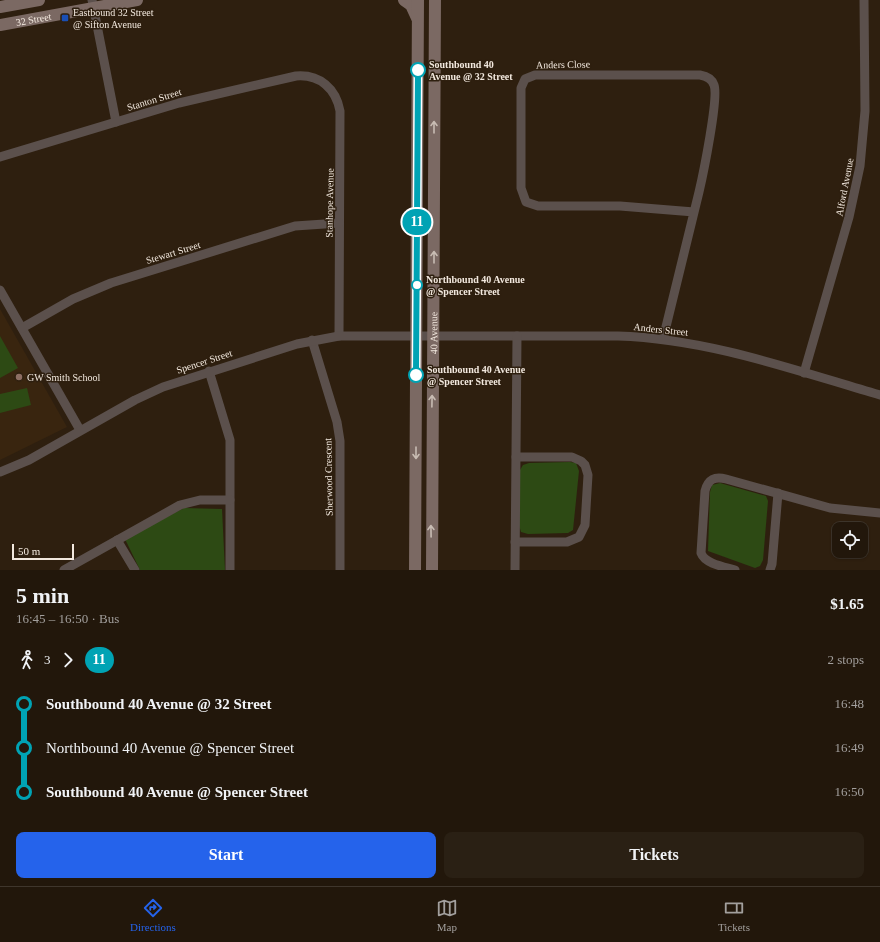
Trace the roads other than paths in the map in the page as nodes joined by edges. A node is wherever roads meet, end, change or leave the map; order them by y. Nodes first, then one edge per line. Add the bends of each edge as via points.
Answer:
1 (39, 0) edge
2 (137, 0) edge
3 (404, 0) edge
4 (418, 0) edge
5 (435, 0) edge
6 (864, 0) edge
7 (93, 4) edge
8 (0, 7) edge
9 (418, 22) junction
10 (0, 25) edge
11 (317, 79) joint
12 (116, 122) junction
13 (0, 157) edge
14 (694, 212) junction
15 (339, 223) junction
16 (0, 290) edge
17 (22, 328) junction
18 (339, 336) junction
19 (417, 336) junction
20 (433, 336) junction
21 (517, 336) junction
22 (663, 339) junction
23 (312, 340) junction
24 (209, 371) junction
25 (804, 373) junction
26 (880, 395) edge
27 (80, 430) junction
28 (516, 457) junction
29 (0, 472) edge
30 (778, 493) junction
31 (230, 500) junction
32 (880, 513) edge
33 (117, 540) junction
34 (515, 542) junction
35 (64, 570) edge
36 (135, 570) edge
37 (230, 570) edge
38 (340, 570) edge
39 (415, 570) edge
40 (432, 570) edge
41 (515, 570) edge
42 (735, 570) edge
43 (770, 570) edge

1 - 8 main road, 32 Street
2 - 7 main road, 32 Street
3 - 9 main road via 413,8
4 - 9 main road, 40 Avenue
20 -> 5 main road, 40 Avenue
6 - 25 street, Alford Avenue via 865,112 858,178 848,222
7 - 10 main road, 32 Street
7 - 12 street
9 - 19 main road, 40 Avenue
11 - 12 street, Stanton Street via 296,76 184,101
11 - 15 street, Stanhope Avenue via 333,92 340,112
12 - 13 street, Stanton Street
14 - 14 street, Anders Close via 715,96 715,86 711,80 700,75 535,75 525,79 521,88 521,188 526,202 538,206 616,206
14 - 22 street, Anders Close
15 - 17 street, Stewart Street via 295,226 111,283
15 - 18 street, Stanhope Avenue
16 - 17 street
17 - 27 street
18 - 19 street, Spencer Street
18 - 23 street, Spencer Street
19 - 20 street, Spencer Street
19 -> 39 main road, 40 Avenue
20 - 21 street, Anders Street
40 -> 20 main road, 40 Avenue
21 - 22 street, Anders Street via 618,336
21 - 28 street
22 - 25 street, Anders Street via 722,349
23 - 24 street, Spencer Street
23 - 38 street, Sherwood Crescent via 337,422 340,441
24 - 27 street, Spencer Street via 149,393
24 - 31 street via 230,440
25 - 26 street, Anders Street
27 - 29 street, Spencer Street via 24,462
28 - 34 street
28 - 34 street via 576,458 585,465 588,475 584,525 580,537 567,542
30 - 32 street via 835,509
30 - 42 street via 722,478 711,480 706,486 702,556 710,562
30 - 43 street
31 - 33 street via 200,500 180,505
31 - 37 street
33 - 35 street
33 - 36 street
34 - 41 street

